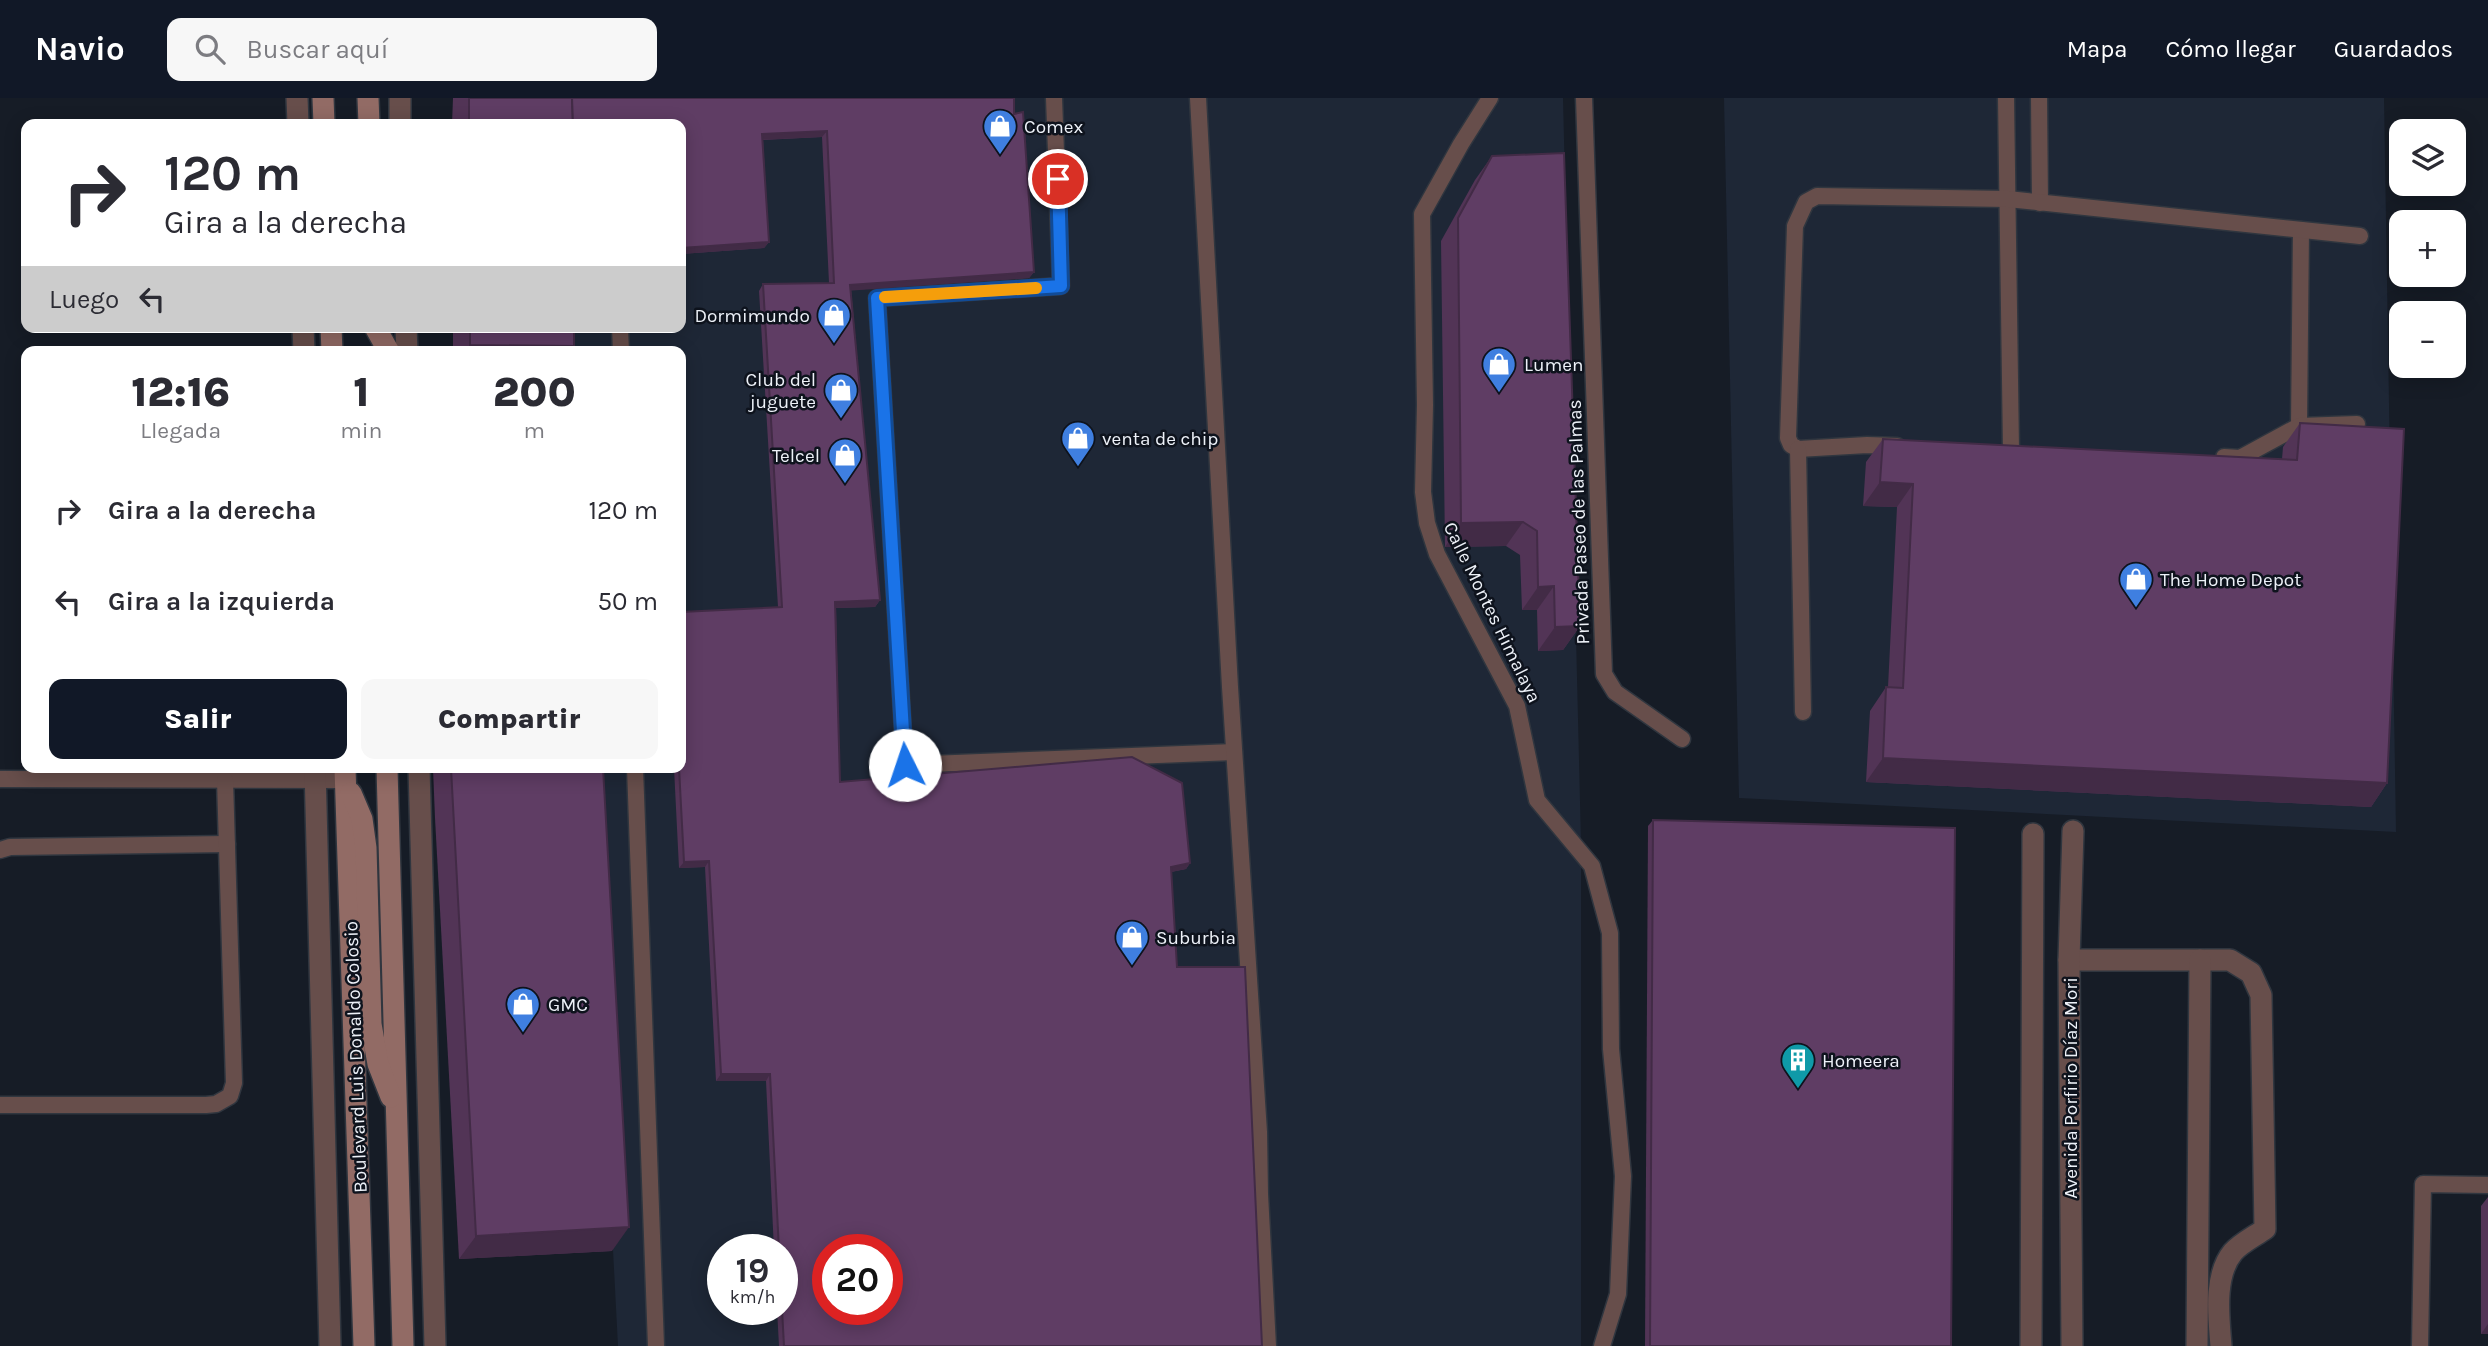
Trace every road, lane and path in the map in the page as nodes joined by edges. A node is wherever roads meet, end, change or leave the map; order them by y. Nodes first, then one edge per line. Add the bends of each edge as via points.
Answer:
1 (297, 98) edge
2 (323, 98) edge
3 (368, 98) edge
4 (400, 98) edge
5 (1054, 98) edge
6 (1198, 98) edge
7 (1490, 98) edge
8 (1584, 98) edge
9 (2006, 98) edge
10 (2039, 98) edge
11 (298, 119) edge
12 (324, 119) edge
13 (369, 119) edge
14 (401, 119) edge
15 (2008, 200) junction
16 (2040, 203) junction
17 (2301, 230) junction
18 (2360, 236) dead end
19 (2357, 424) edge
20 (2299, 426) junction
21 (1907, 447) edge
22 (1798, 449) junction
23 (2011, 450) edge
24 (2204, 457) edge
25 (1803, 712) dead end
26 (1682, 739) dead end
27 (1234, 752) junction
28 (336, 773) edge
29 (347, 773) edge
30 (347, 773) edge
31 (387, 773) edge
32 (419, 773) edge
33 (635, 773) edge
34 (315, 775) edge
35 (0, 779) edge
36 (225, 780) junction
37 (2073, 831) dead end
38 (2033, 834) dead end
39 (228, 844) junction
40 (0, 850) edge
41 (2070, 960) junction
42 (2200, 960) junction
43 (0, 1105) edge
44 (396, 1109) junction
45 (2488, 1185) edge
46 (330, 1346) edge
47 (364, 1346) edge
48 (403, 1346) edge
49 (435, 1346) edge
50 (656, 1346) edge
51 (1268, 1346) edge
52 (1602, 1346) edge
53 (2031, 1346) edge
54 (2072, 1346) edge
55 (2197, 1346) edge
56 (2221, 1346) edge
57 (2420, 1346) edge

1 - 11 street
2 - 12 main road
3 - 13 main road
4 - 14 street
5 - 27 lane via 1061,286 877,298 905,765
6 - 27 lane
7 - 52 lane, Calle Montes Himalaya via 1422,214 1423,492 1437,554 1517,706 1537,800 1592,866 1610,933 1611,1049 1623,1176 1618,1294
8 - 26 lane, Privada Paseo de las Palmas via 1604,674 1615,692
9 - 15 lane
10 - 16 lane
15 - 16 lane
15 - 22 lane via 1817,196 1806,202 1794,226 1788,438
15 - 23 lane
16 - 17 lane
17 - 18 lane
17 - 20 lane
19 - 20 lane
20 - 24 lane via 2241,458
21 - 22 lane
22 - 25 lane
27 - 51 lane
28 - 34 lane
29 - 44 main road via 366,848 371,1024 378,1064
30 - 47 main road, Boulevard Luis Donaldo Colosio
31 - 44 main road, Boulevard Luis Donaldo Colosio
32 - 49 street
33 - 50 lane
34 - 36 lane
34 - 46 street, Boulevard Luis Donaldo Colosio
35 - 36 lane
36 - 39 lane
37 - 41 street, Avenida Porfirio Díaz Mori
38 - 53 street, Avenida Porfirio Díaz Mori
39 - 40 lane
39 - 43 lane via 234,1083 230,1096 206,1105
41 - 42 street
41 - 54 street, Avenida Porfirio Díaz Mori
42 - 55 street
42 - 56 street via 2230,960 2251,973 2261,995 2264,1228 2232,1253 2224,1271 2218,1301
44 - 48 main road, Boulevard Luis Donaldo Colosio
45 - 57 lane via 2423,1184

